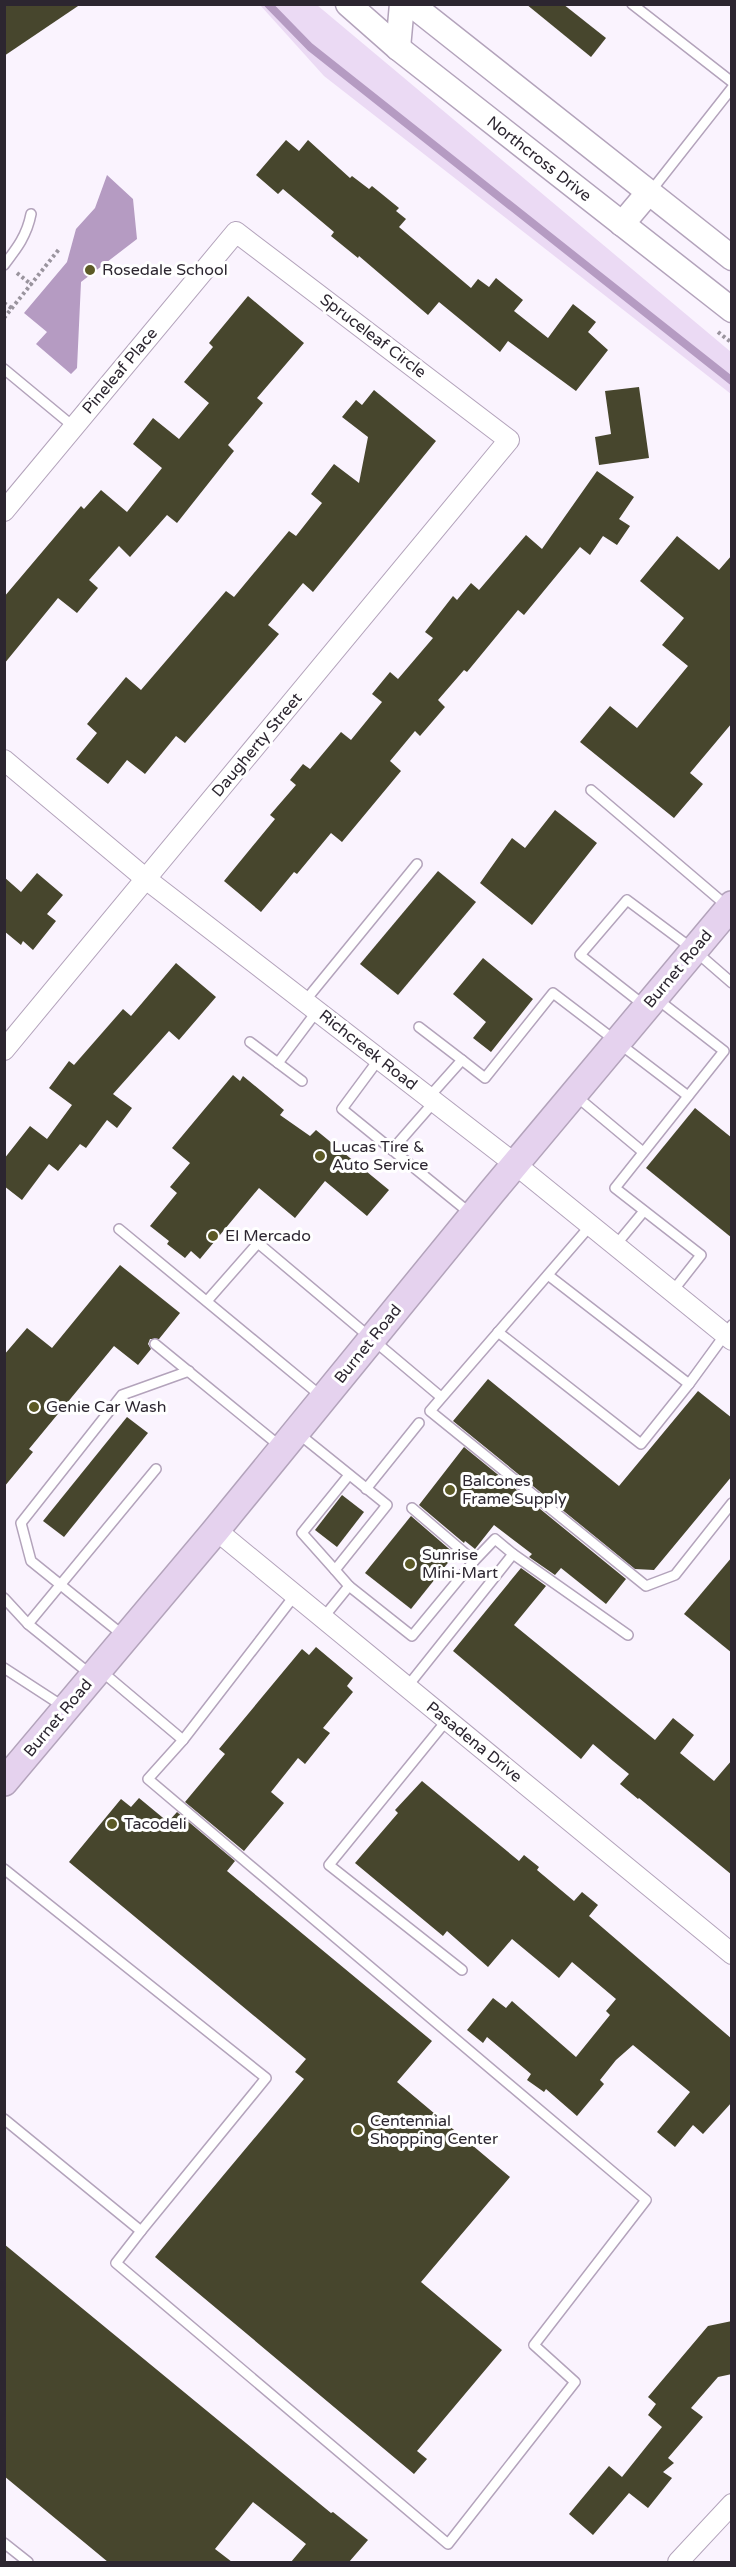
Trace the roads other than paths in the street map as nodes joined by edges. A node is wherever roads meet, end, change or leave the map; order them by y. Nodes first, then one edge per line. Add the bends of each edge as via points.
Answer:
1 (348, 4) edge
2 (402, 4) edge
3 (411, 4) edge
4 (632, 4) edge
5 (398, 48) junction
6 (732, 82) edge
7 (732, 88) edge
8 (649, 192) junction
9 (31, 214) dead end
10 (622, 224) junction
11 (236, 232) joint
12 (732, 258) edge
13 (4, 265) edge
14 (732, 310) edge
15 (4, 369) edge
16 (74, 427) junction
17 (509, 440) joint
18 (4, 510) edge
19 (4, 760) edge
20 (591, 790) dead end
21 (417, 864) dead end
22 (146, 879) junction
23 (731, 907) edge
24 (694, 950) junction
25 (732, 982) edge
26 (651, 1002) junction
27 (311, 1006) junction
28 (419, 1027) dead end
29 (250, 1042) dead end
30 (616, 1043) junction
31 (4, 1050) edge
32 (379, 1059) junction
33 (462, 1060) junction
34 (278, 1063) junction
35 (302, 1081) dead end
36 (574, 1095) junction
37 (688, 1096) junction
38 (432, 1100) junction
39 (392, 1150) junction
40 (643, 1152) junction
41 (515, 1164) junction
42 (644, 1210) junction
43 (473, 1215) junction
44 (590, 1226) junction
45 (119, 1229) dead end
46 (615, 1247) junction
47 (548, 1275) junction
48 (672, 1292) junction
49 (207, 1301) junction
50 (498, 1332) junction
51 (729, 1333) edge
52 (372, 1339) junction
53 (155, 1344) dead end
54 (189, 1371) junction
55 (689, 1384) junction
56 (441, 1397) junction
57 (324, 1398) junction
58 (419, 1423) dead end
59 (290, 1440) junction
60 (156, 1469) dead end
61 (349, 1475) junction
62 (366, 1489) junction
63 (732, 1503) edge
64 (412, 1508) dead end
65 (216, 1530) junction
66 (513, 1554) junction
67 (474, 1561) junction
68 (335, 1570) junction
69 (59, 1584) junction
70 (349, 1586) junction
71 (295, 1596) junction
72 (4, 1598) edge
73 (323, 1618) junction
74 (28, 1624) junction
75 (628, 1635) dead end
76 (126, 1637) junction
77 (4, 1668) edge
78 (96, 1673) junction
79 (406, 1687) junction
80 (66, 1708) junction
81 (447, 1720) junction
82 (183, 1740) junction
83 (6, 1777) edge
84 (4, 1869) edge
85 (732, 1954) edge
86 (462, 1970) dead end
87 (4, 2119) edge
88 (141, 2231) junction
89 (732, 2504) edge
90 (4, 2543) edge
91 (28, 2562) edge
92 (678, 2562) edge

1 - 5 street, Northcross Drive
2 - 5 street
3 - 8 street
4 - 6 lane
5 - 10 street, Northcross Drive
7 - 8 lane
8 - 10 street
8 - 12 street
9 - 13 lane via 21,244
10 - 14 street, Northcross Drive
11 - 16 street, Pineleaf Place
11 - 17 street, Spruceleaf Circle
15 - 16 lane
16 - 18 street, Pineleaf Place
17 - 22 street, Daugherty Street
19 - 22 street, Richcreek Road
20 - 23 lane
21 - 27 lane
22 - 27 street, Richcreek Road
22 - 31 street, Daugherty Street
23 - 24 main road, Burnet Road
24 - 25 lane
24 - 26 main road, Burnet Road
24 - 26 lane via 627,900 580,955
26 - 30 main road, Burnet Road
26 - 37 lane via 724,1051
27 - 32 street, Richcreek Road
27 - 34 lane
28 - 33 lane
29 - 34 lane
30 - 33 lane via 554,993 485,1078
30 - 36 main road, Burnet Road
30 - 37 lane
32 - 38 street, Richcreek Road
32 - 39 lane via 342,1108
33 - 38 lane
34 - 35 lane
36 - 40 lane
36 - 41 main road, Burnet Road
37 - 40 lane
38 - 39 lane
38 - 41 street, Richcreek Road
39 - 43 lane
40 - 42 lane via 615,1188
41 - 43 main road, Burnet Road
41 - 44 street, Richcreek Road
42 - 46 lane
42 - 48 lane via 701,1255
43 - 52 main road, Burnet Road
44 - 46 street, Richcreek Road
44 - 47 lane
45 - 49 lane
46 - 48 street, Richcreek Road
47 - 50 lane
47 - 55 lane
48 - 51 street, Richcreek Road
49 - 52 lane via 258,1243
49 - 57 lane
50 - 55 lane via 641,1444
50 - 56 lane
51 - 55 lane
52 - 56 lane
52 - 57 main road, Burnet Road
53 - 54 lane
54 - 59 lane
54 - 69 lane via 122,1395 21,1523 31,1561
56 - 63 lane via 430,1411 646,1586 675,1575
57 - 59 main road, Burnet Road
58 - 62 lane
59 - 61 lane
59 - 65 main road, Burnet Road
60 - 69 lane
61 - 62 lane
61 - 68 lane via 302,1533
62 - 68 lane via 387,1505
64 - 67 lane
65 - 71 street, Pasadena Drive
65 - 76 main road, Burnet Road
66 - 67 lane via 495,1539
66 - 75 lane
66 - 79 lane
67 - 70 lane via 412,1636
68 - 70 lane
69 - 74 lane
69 - 76 lane
70 - 73 lane
71 - 73 street, Pasadena Drive
71 - 82 lane
72 - 74 lane
73 - 79 street, Pasadena Drive
74 - 78 lane
76 - 78 main road, Burnet Road
77 - 80 lane
78 - 80 main road, Burnet Road
78 - 82 lane
79 - 81 street, Pasadena Drive
80 - 83 main road, Burnet Road
81 - 85 street, Pasadena Drive
81 - 86 lane via 329,1865
82 - 88 lane via 148,1779 646,2200 534,2345 575,2382 448,2544 116,2263
84 - 88 lane via 266,2078
87 - 88 lane
89 - 92 street
90 - 91 lane

